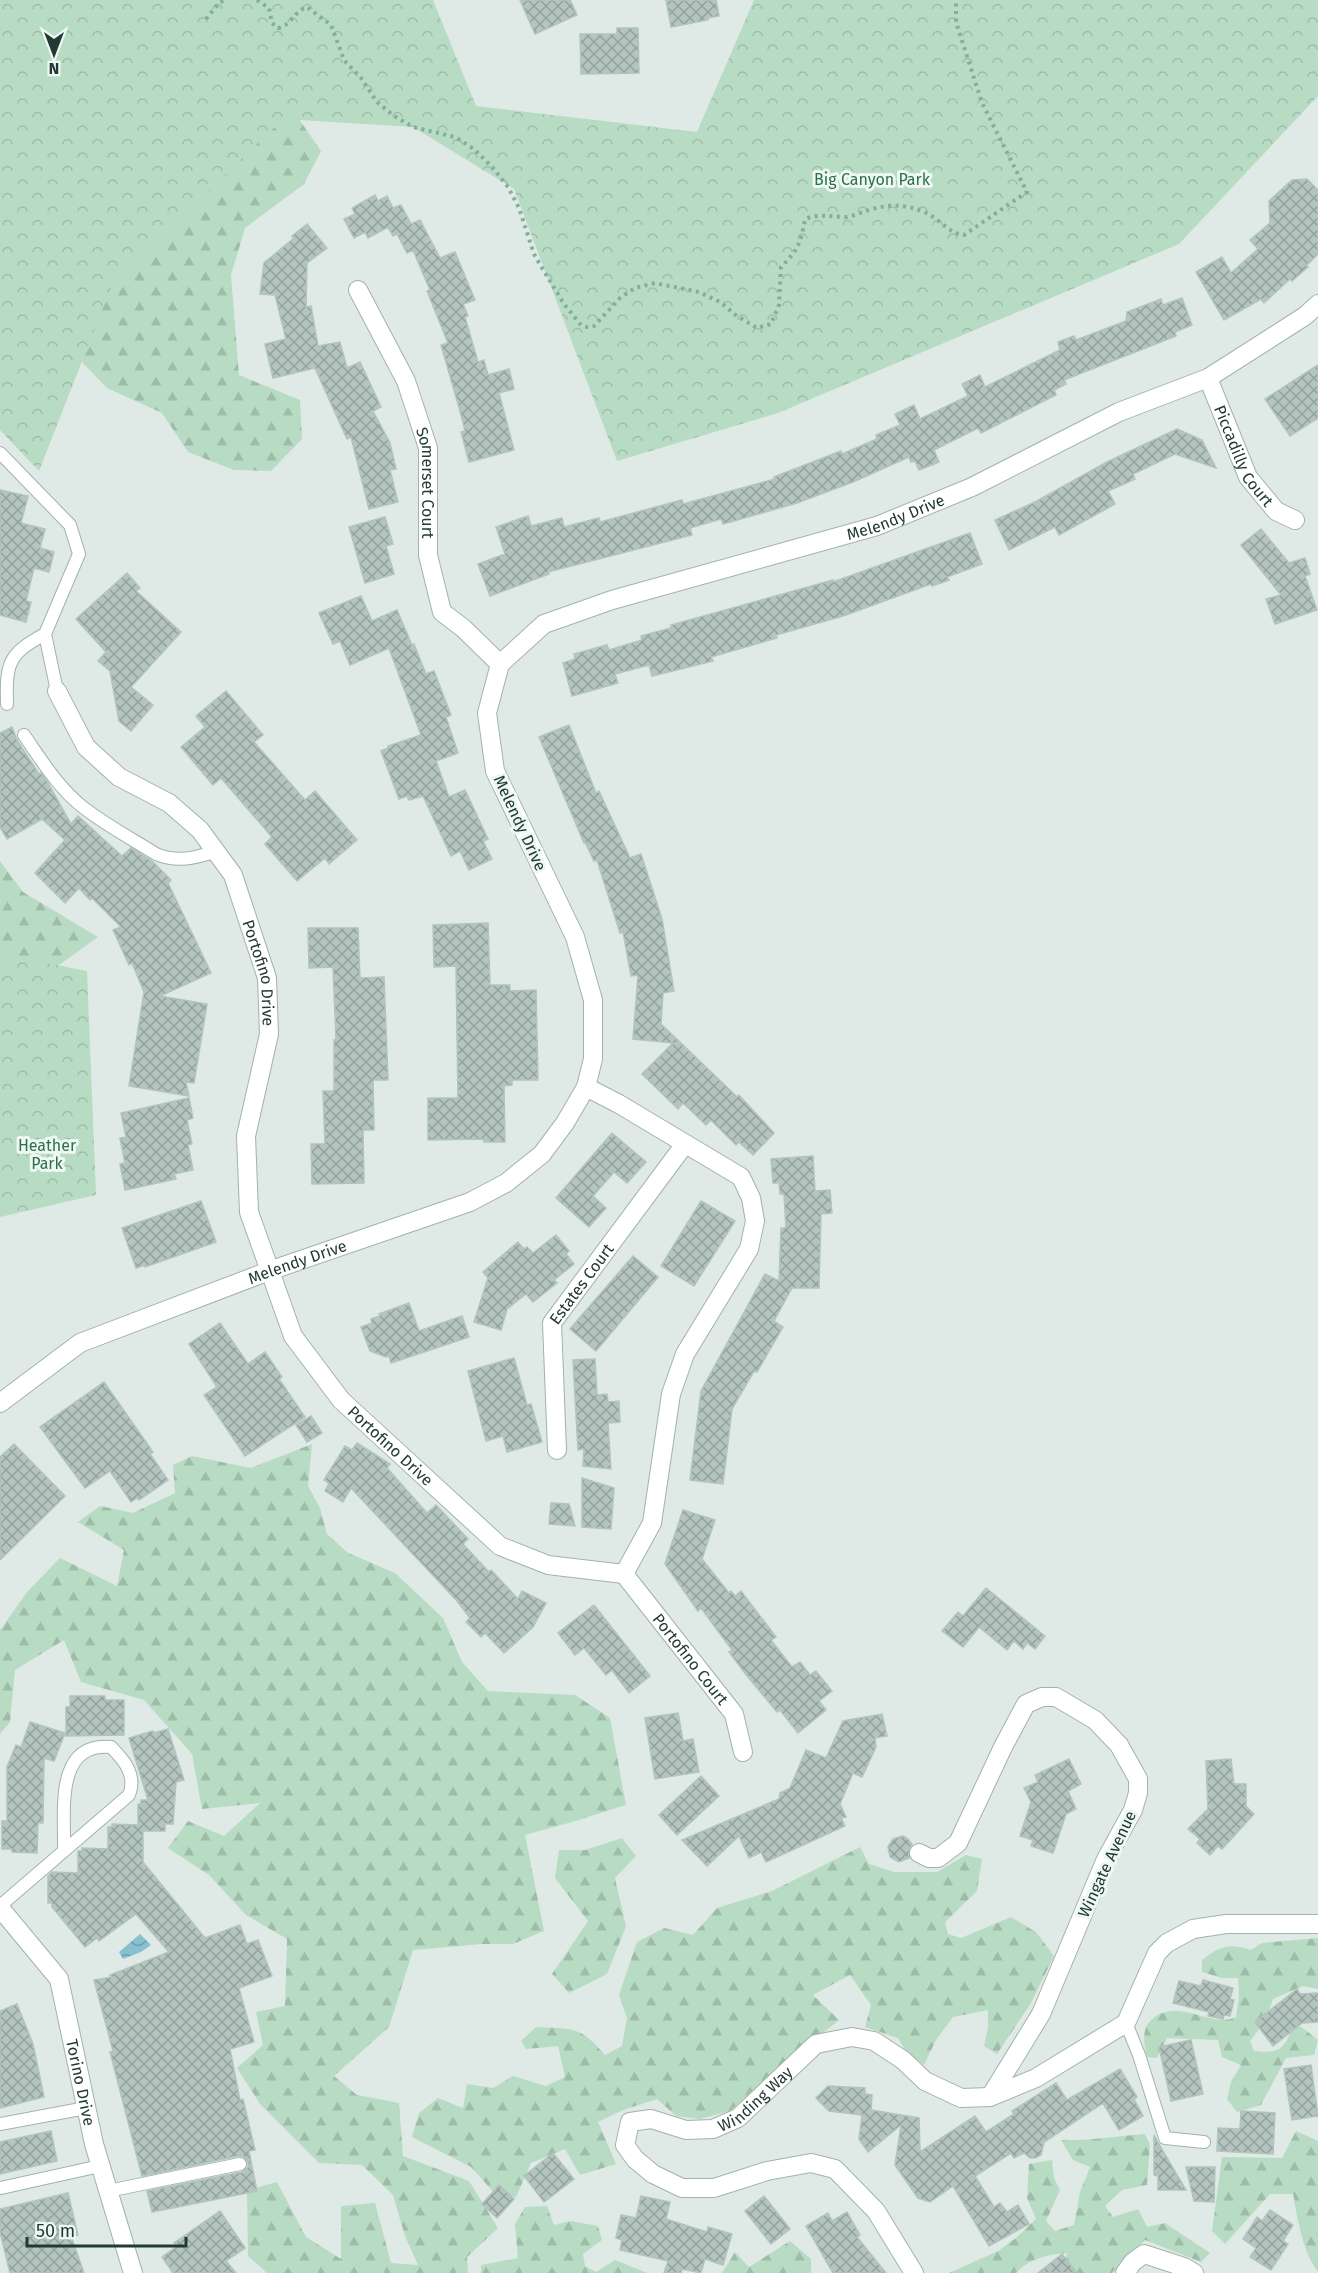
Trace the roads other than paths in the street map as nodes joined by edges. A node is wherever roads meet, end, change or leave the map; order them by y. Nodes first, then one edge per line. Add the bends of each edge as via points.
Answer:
1 (358, 290) dead end
2 (1318, 304) edge
3 (1208, 378) junction
4 (0, 453) edge
5 (1295, 520) dead end
6 (45, 633) junction
7 (500, 664) junction
8 (57, 692) joint
9 (7, 705) dead end
10 (24, 735) dead end
11 (217, 851) junction
12 (586, 1088) junction
13 (685, 1144) junction
14 (269, 1271) junction
15 (0, 1403) edge
16 (557, 1450) dead end
17 (624, 1574) junction
18 (743, 1752) dead end
19 (64, 1850) junction
20 (919, 1853) dead end
21 (0, 1907) edge
22 (1318, 1924) edge
23 (1126, 2023) junction
24 (990, 2097) junction
25 (86, 2108) junction
26 (0, 2124) edge
27 (1204, 2142) dead end
28 (240, 2164) dead end
29 (100, 2166) junction
30 (1, 2188) edge
31 (108, 2191) junction
32 (133, 2273) edge
33 (914, 2273) edge
34 (1125, 2273) edge
35 (1194, 2273) edge

1 - 7 street, Somerset Court via 406,381 428,448 428,555 442,612
2 - 3 street, Melendy Drive
3 - 5 street, Piccadilly Court via 1248,477 1276,511
3 - 7 street, Melendy Drive via 1119,412 972,487 877,526 612,600 544,624
4 - 6 lane via 70,525 79,554
6 - 8 lane
6 - 9 lane via 15,655 6,674
7 - 12 street, Melendy Drive via 487,713 495,771 574,937 593,1000 593,1059
8 - 11 street, Portofino Drive via 86,747 118,777 170,803
10 - 11 lane via 66,792 156,854 181,860
11 - 14 street, Portofino Drive via 233,874 267,978 269,1034 246,1136 249,1212
12 - 13 street
12 - 14 street, Melendy Drive via 542,1154 506,1183 470,1202
13 - 16 street, Estates Court via 552,1323
13 - 17 street via 741,1177 751,1198 755,1221 749,1249 685,1354 671,1394 652,1523
14 - 15 street, Melendy Drive via 80,1342
14 - 17 street, Portofino Drive via 293,1336 341,1400 500,1546 548,1565
17 - 18 street, Portofino Court via 734,1714
19 - 19 lane via 129,1795 133,1786 130,1773 111,1747 98,1746 72,1763 66,1782
19 - 21 lane
20 - 24 street, Wingate Avenue via 938,1858 958,1843 1026,1704 1042,1697 1056,1697 1095,1720 1119,1745 1138,1779 1133,1810 1107,1859 1041,2014
21 - 25 street, Torino Drive via 59,1979
22 - 23 street via 1226,1924 1193,1929 1157,1953
23 - 24 street, Winding Way via 1036,2078
23 - 27 lane via 1165,2138
24 - 33 street, Winding Way via 961,2098 925,2081 874,2041 852,2037 816,2044 738,2118 713,2128 686,2130 651,2119 630,2122 625,2145 635,2159 653,2174 682,2188 714,2188 767,2171 811,2163 835,2169 876,2211
25 - 26 lane
25 - 29 street, Torino Drive
28 - 31 lane
29 - 30 lane
29 - 31 street, Torino Drive
31 - 32 street, Torino Drive
34 - 35 street via 1144,2254

